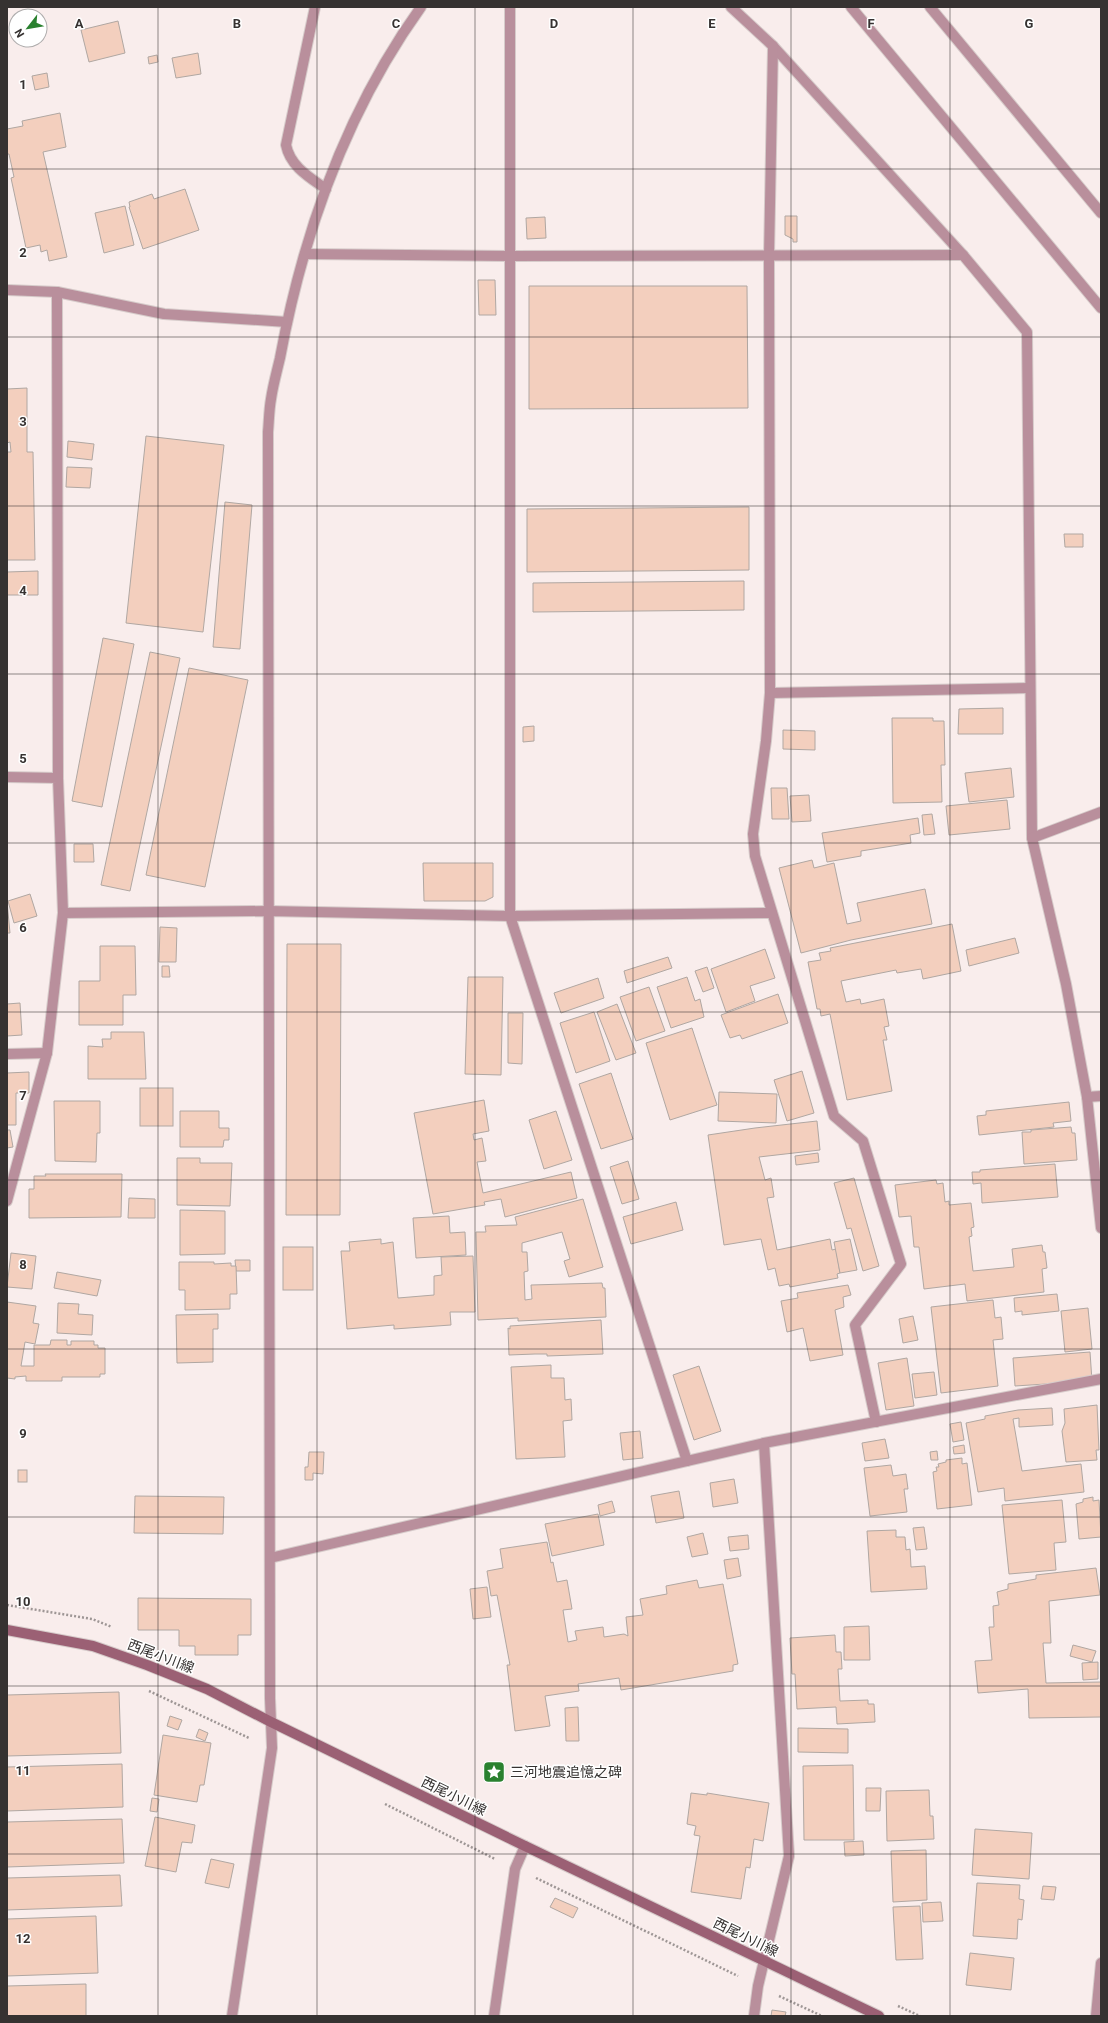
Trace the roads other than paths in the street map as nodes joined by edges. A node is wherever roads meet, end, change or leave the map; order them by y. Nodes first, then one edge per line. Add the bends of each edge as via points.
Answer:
1 (315, 7) edge
2 (421, 7) edge
3 (510, 7) edge
4 (731, 7) edge
5 (852, 7) edge
6 (930, 7) edge
7 (774, 46) junction
8 (326, 189) junction
9 (1101, 213) edge
10 (305, 254) junction
11 (963, 255) junction
12 (509, 256) junction
13 (769, 256) junction
14 (7, 290) edge
15 (57, 292) junction
16 (1101, 308) edge
17 (286, 322) junction
18 (1030, 688) junction
19 (770, 693) junction
20 (7, 777) edge
21 (58, 778) junction
22 (1101, 812) edge
23 (1032, 838) junction
24 (268, 911) junction
25 (62, 913) junction
26 (772, 913) junction
27 (510, 916) junction
28 (47, 1053) junction
29 (7, 1054) edge
30 (1101, 1096) edge
31 (1087, 1097) junction
32 (7, 1201) edge
33 (1101, 1228) edge
34 (1101, 1379) edge
35 (876, 1422) junction
36 (764, 1443) junction
37 (687, 1461) junction
38 (270, 1558) junction
39 (7, 1630) edge
40 (271, 1722) junction
41 (524, 1846) junction
42 (764, 1961) junction
43 (1101, 1963) edge
44 (232, 2016) edge
45 (494, 2016) edge
46 (754, 2016) edge
47 (879, 2016) edge
48 (1096, 2016) edge

1 - 8 street via 286,145 288,156 296,165
2 - 8 street via 402,33 366,99
3 - 12 street
4 - 7 street
5 - 16 street
6 - 9 street
7 - 11 street
7 - 13 street
8 - 10 street
10 - 12 street
10 - 17 street
11 - 13 street
11 - 18 street via 1027,332
12 - 13 street
12 - 27 street
13 - 19 street
14 - 15 street
15 - 17 street via 164,314
15 - 21 street
17 - 24 street via 271,398 268,432
18 - 19 street
18 - 23 street
19 - 26 street via 753,834 755,856
20 - 21 street
21 - 25 street
22 - 23 street
23 - 31 street via 1066,984
24 - 25 street
24 - 27 street
24 - 38 street
25 - 28 street
26 - 27 street
26 - 35 street via 834,1116 863,1142 901,1264 855,1325
27 - 37 street
28 - 29 street
28 - 32 street
30 - 31 street
31 - 33 street
34 - 35 street
35 - 36 street
36 - 37 street
36 - 42 street via 789,1856
37 - 38 street
38 - 40 street
39 - 40 main road, 西尾小川線 via 93,1646 140,1662 207,1689
40 - 41 main road, 西尾小川線
40 - 44 street via 272,1748
41 - 42 main road, 西尾小川線
41 - 45 street via 515,1868
42 - 46 street
42 - 47 main road, 西尾小川線
43 - 48 street

